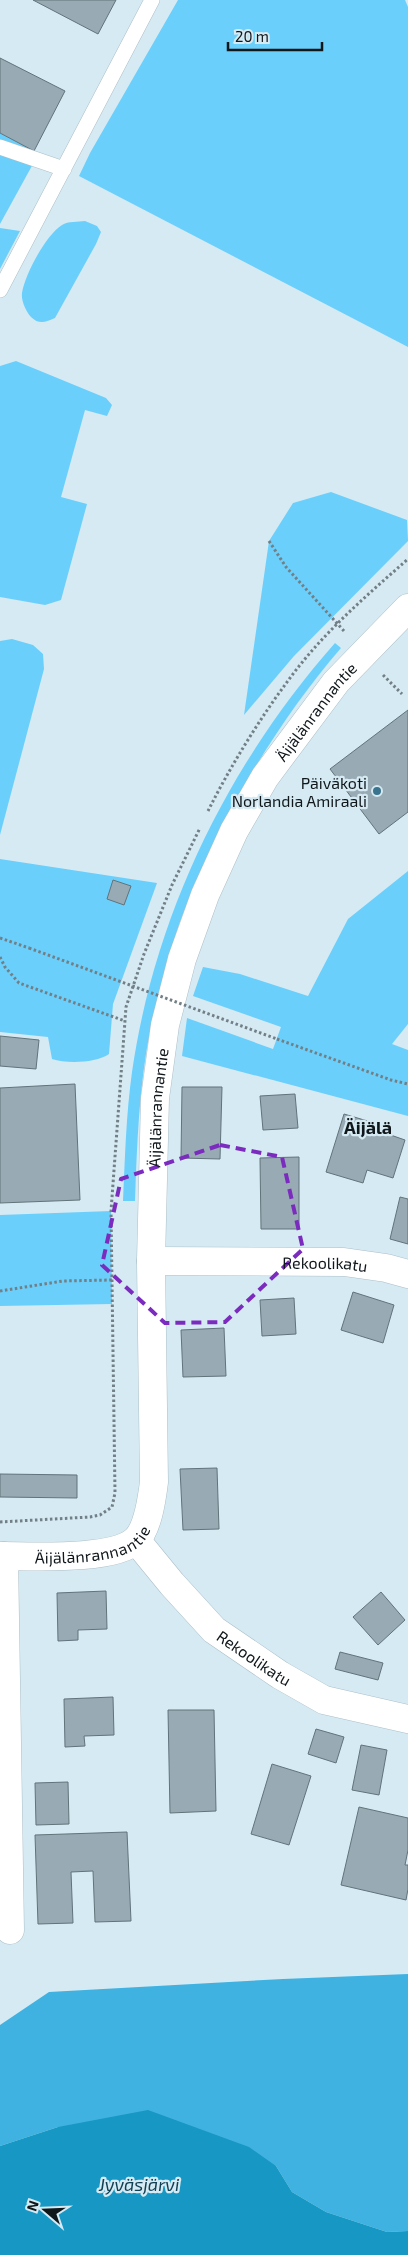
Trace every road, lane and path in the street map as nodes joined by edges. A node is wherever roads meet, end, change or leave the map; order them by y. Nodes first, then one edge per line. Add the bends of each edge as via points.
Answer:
1 (152, 0) edge
2 (0, 147) edge
3 (64, 169) junction
4 (0, 290) edge
5 (269, 541) dead end
6 (408, 608) edge
7 (362, 654) junction
8 (0, 938) edge
9 (0, 957) edge
10 (125, 1021) dead end
11 (408, 1084) edge
12 (151, 1261) junction
13 (408, 1274) edge
14 (112, 1280) dead end
15 (0, 1291) edge
16 (136, 1540) junction
17 (2, 1556) edge
18 (408, 1719) edge
19 (10, 1930) dead end

1 - 3 lane
2 - 3 lane
3 - 4 lane
5 - 7 path via 286,567
6 - 7 street, Äijälänrannantie
7 - 12 street, Äijälänrannantie via 320,703 260,785 234,831 182,959 165,1025 155,1098
8 - 11 path, bridge
9 - 10 path via 19,983
12 - 13 street, Rekoolikatu via 344,1262
12 - 16 street, Äijälänrannantie via 154,1482 150,1512
14 - 15 path via 63,1281
16 - 17 street, Äijälänrannantie via 119,1550 92,1555
16 - 18 street, Rekoolikatu via 214,1630 272,1670 324,1700
17 - 19 street

